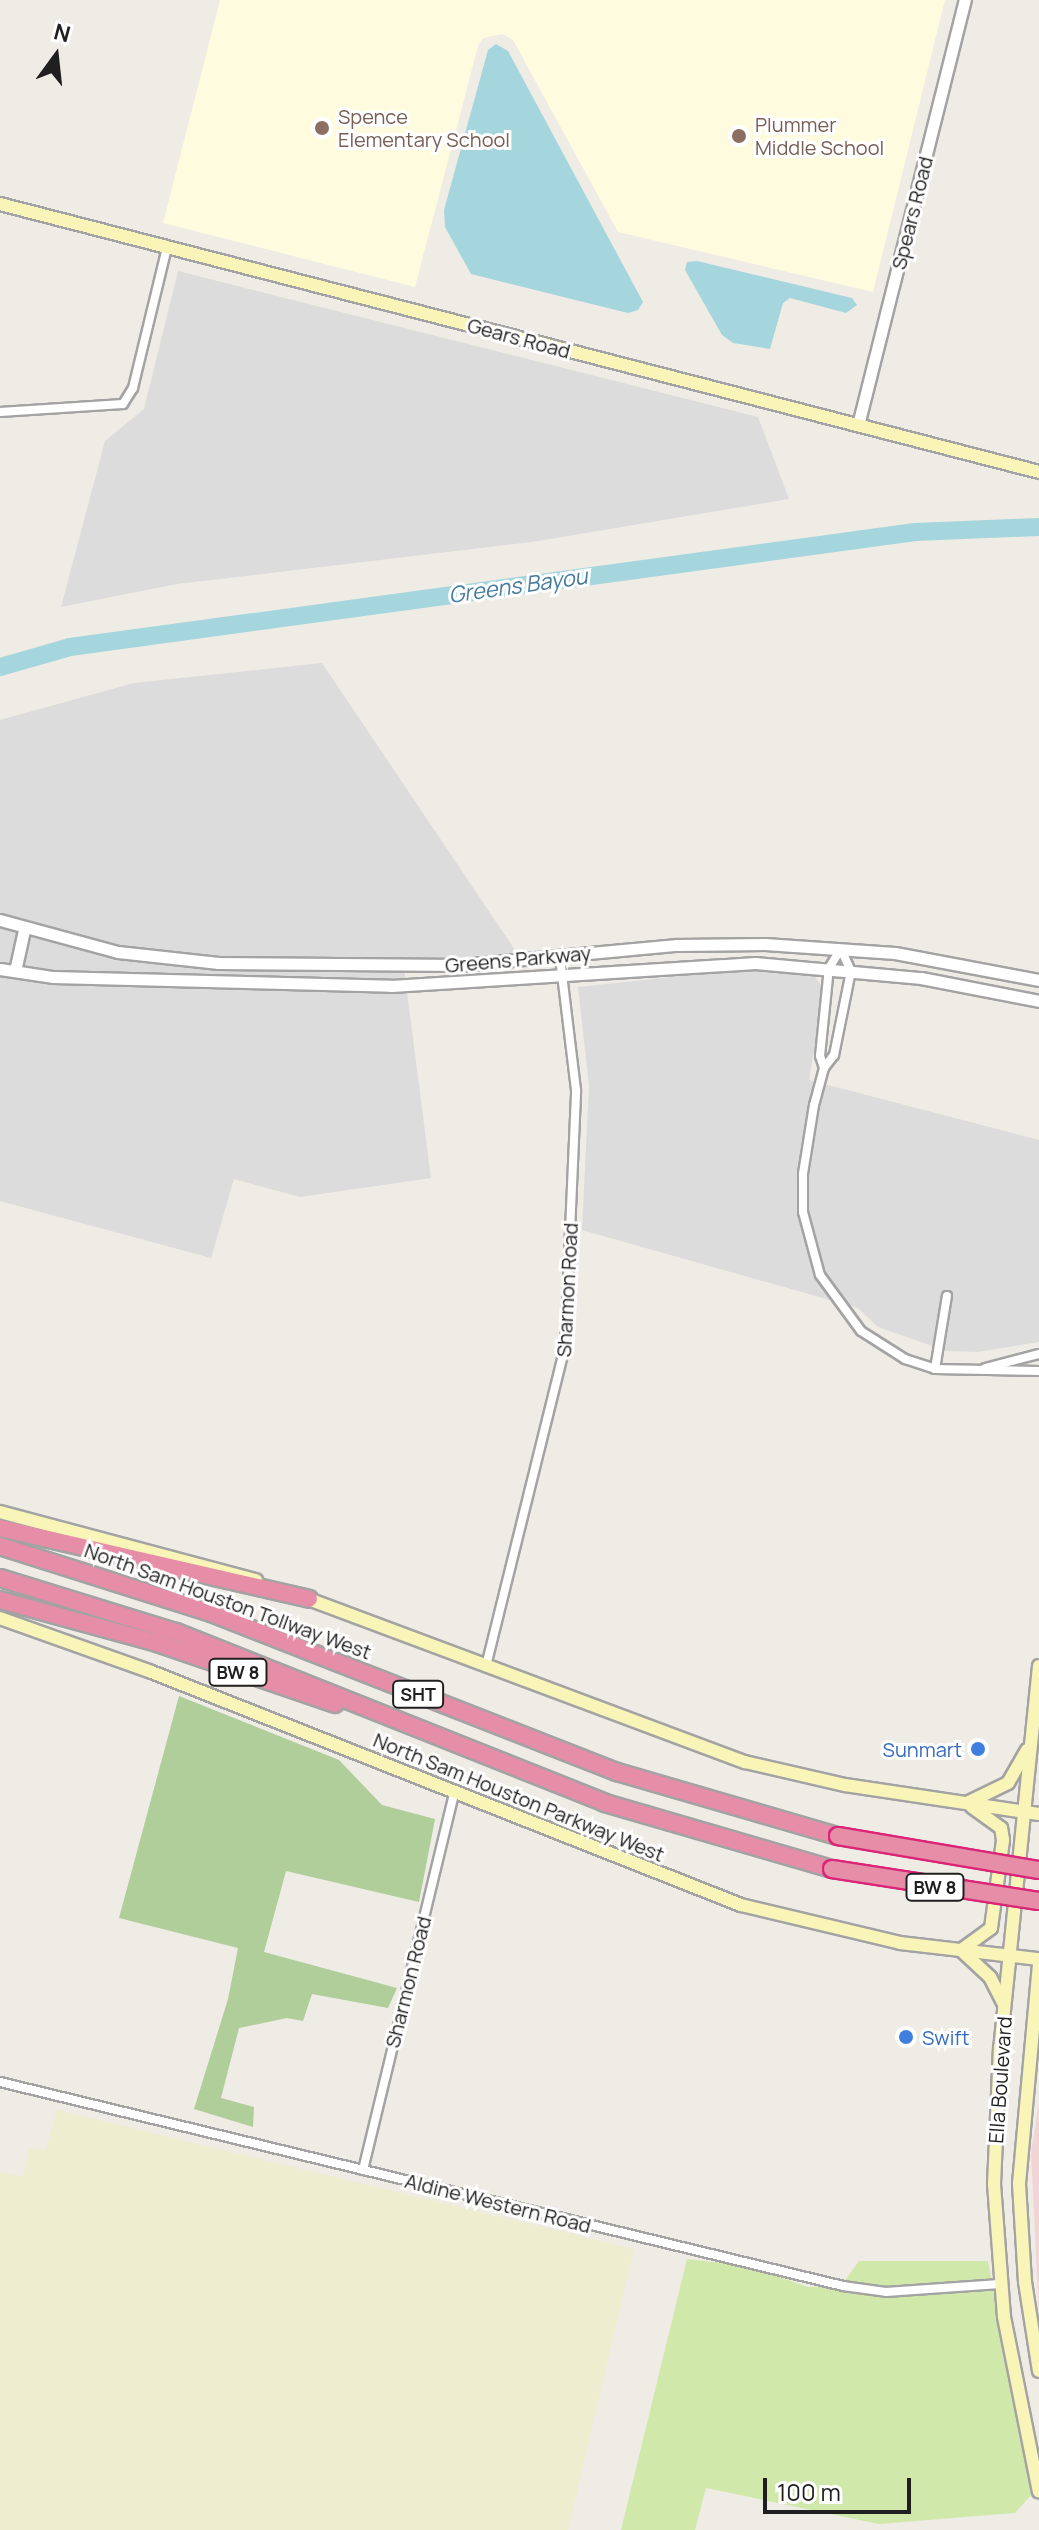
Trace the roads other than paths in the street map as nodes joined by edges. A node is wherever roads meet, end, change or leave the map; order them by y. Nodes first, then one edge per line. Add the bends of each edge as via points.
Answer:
1 (965, 0) edge
2 (0, 204) edge
3 (167, 247) junction
4 (0, 412) edge
5 (858, 425) junction
6 (1039, 472) edge
7 (0, 920) edge
8 (24, 930) junction
9 (709, 944) junction
10 (841, 949) junction
11 (560, 957) junction
12 (711, 964) junction
13 (829, 968) junction
14 (0, 969) edge
15 (15, 971) junction
16 (851, 971) junction
17 (563, 977) junction
18 (1039, 980) edge
19 (1039, 1001) edge
20 (824, 1068) junction
21 (947, 1296) dead end
22 (1039, 1354) edge
23 (935, 1369) junction
24 (980, 1369) junction
25 (1039, 1371) edge
26 (0, 1512) edge
27 (0, 1528) edge
28 (0, 1546) edge
29 (0, 1578) edge
30 (309, 1599) junction
31 (0, 1600) edge
32 (0, 1618) edge
33 (487, 1662) junction
34 (1039, 1666) edge
35 (1033, 1724) junction
36 (474, 1747) junction
37 (454, 1794) junction
38 (965, 1803) junction
39 (1024, 1812) junction
40 (1039, 1814) edge
41 (1039, 1870) edge
42 (1039, 1901) edge
43 (961, 1950) junction
44 (1011, 1956) junction
45 (1039, 1962) edge
46 (1005, 2008) junction
47 (0, 2082) edge
48 (363, 2170) junction
49 (1025, 2282) junction
50 (1000, 2284) junction
51 (1039, 2371) edge
52 (1039, 2492) edge

1 - 5 street, Spears Road
2 - 3 main road, Gears Road
3 - 4 street via 133,388 123,404
3 - 5 main road, Gears Road
5 - 6 main road, Gears Road
7 - 8 street, Greens Parkway
8 - 11 street, Greens Parkway via 151,958 218,963 391,967
8 - 15 street
9 - 10 street, Greens Parkway
9 - 11 street, Greens Parkway
9 - 12 street
10 - 13 street
10 - 16 street
10 - 18 street, Greens Parkway via 946,960
11 - 17 street, Sharmon Road
12 - 13 street, Greens Parkway
12 - 17 street, Greens Parkway
13 - 16 street, Greens Parkway
13 - 20 street via 820,1056
14 - 15 street, Greens Parkway
15 - 17 street, Greens Parkway via 317,986
16 - 19 street, Greens Parkway via 975,986
16 - 20 street via 834,1055
17 - 33 street, Sharmon Road via 576,1090 564,1362
20 - 23 street via 803,1174 803,1212 820,1275 861,1331 905,1359
21 - 23 street
22 - 24 street
23 - 24 street
24 - 25 street
26 - 30 main road via 230,1571
27 - 30 highway
28 - 41 highway, North Sam Houston Tollway West / SHT, bridge via 211,1613 617,1772 838,1836
29 - 36 highway, SHT via 176,1632
30 - 33 main road
31 - 36 highway, BW 8 via 157,1643
32 - 37 main road, North Sam Houston Parkway West via 149,1671
33 - 38 main road via 651,1731 745,1762 833,1783
34 - 35 main road, Ella Boulevard
35 - 38 main road via 1024,1756 1008,1783
35 - 39 main road, Ella Boulevard
36 - 42 highway, North Sam Houston Parkway West / BW 8, bridge via 667,1824 832,1869
37 - 43 main road, North Sam Houston Parkway West via 741,1905 827,1929
37 - 48 street, Sharmon Road
38 - 39 main road
38 - 43 main road via 991,1818 1003,1840 991,1928
39 - 40 main road
39 - 44 main road, Ella Boulevard
43 - 44 main road, North Sam Houston Parkway West
43 - 46 main road via 990,1977
44 - 45 main road, North Sam Houston Parkway West
44 - 46 main road, Ella Boulevard
45 - 49 main road, Ella Boulevard via 1021,2141
46 - 50 main road, Ella Boulevard via 994,2184
47 - 48 street, Aldine Western Road
48 - 50 street, Aldine Western Road via 843,2286 886,2292
49 - 50 main road
49 - 51 main road, Ella Boulevard
50 - 52 main road, Ella Boulevard

